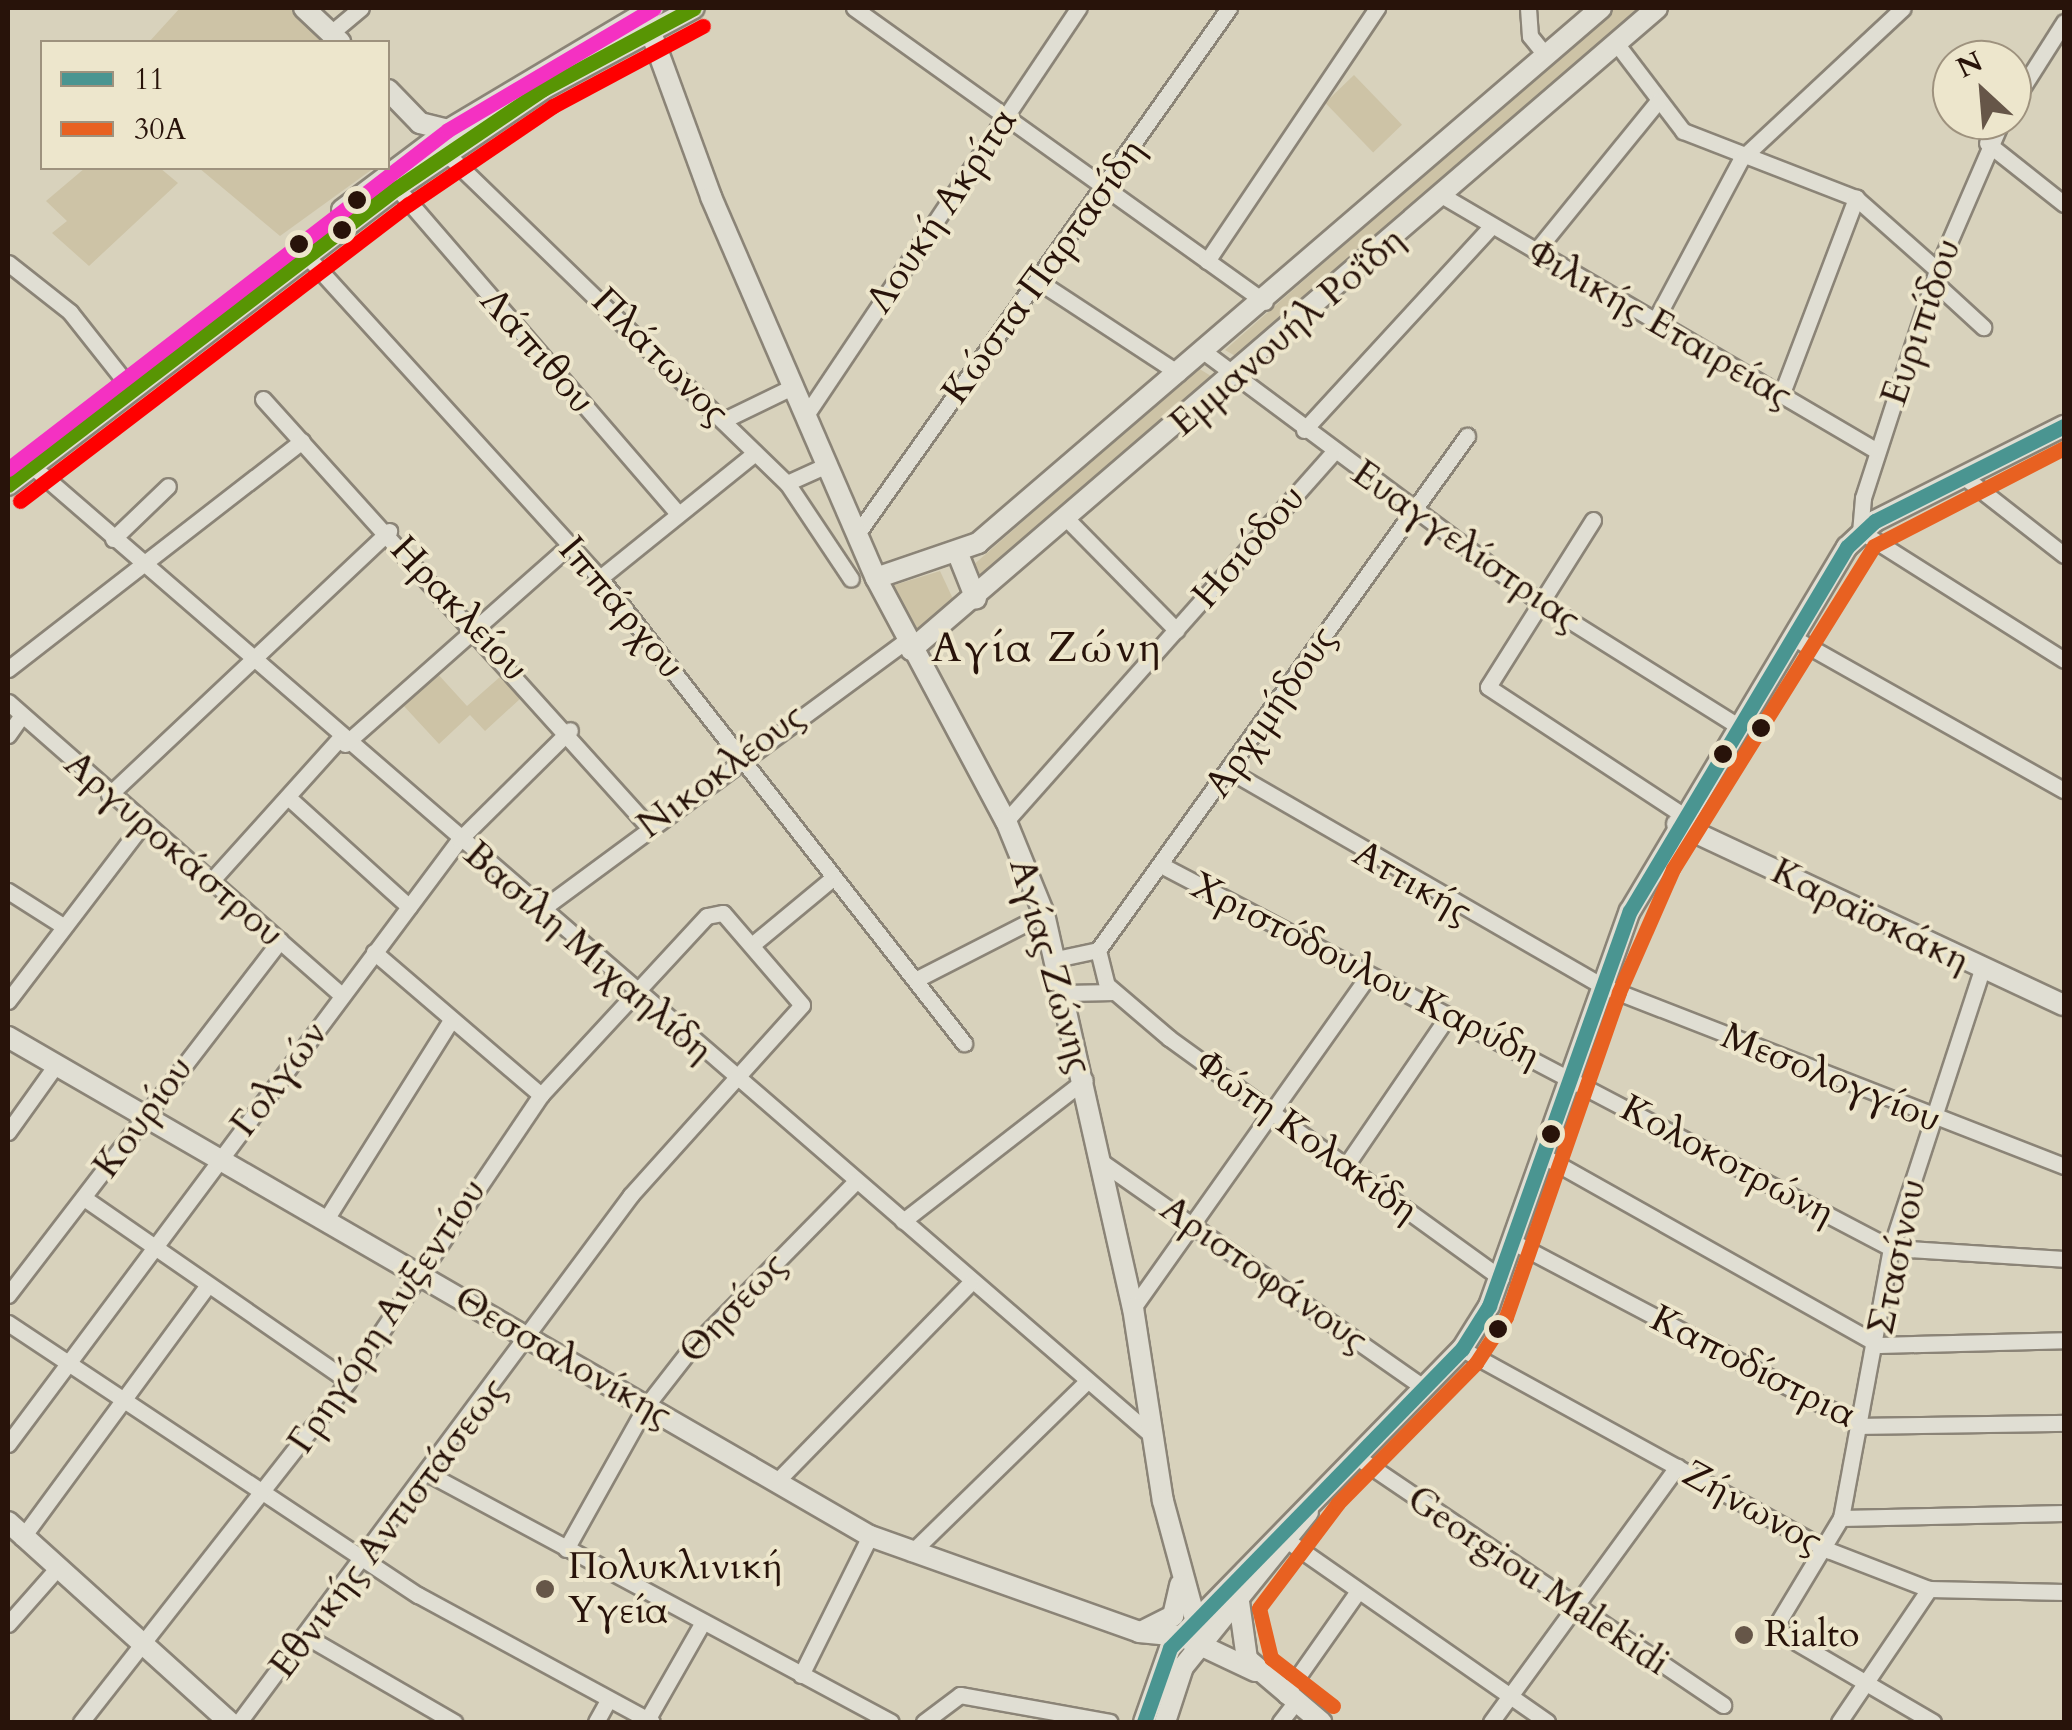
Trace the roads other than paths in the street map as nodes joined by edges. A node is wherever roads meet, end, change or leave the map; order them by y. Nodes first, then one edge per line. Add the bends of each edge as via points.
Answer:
1 (304, 8) edge
2 (361, 8) edge
3 (694, 8) edge
4 (854, 8) edge
5 (1078, 8) edge
6 (1228, 8) edge
7 (1377, 8) edge
8 (1528, 8) edge
9 (1601, 8) edge
10 (1657, 8) edge
11 (1903, 8) edge
12 (651, 15) edge
13 (2064, 22) edge
14 (336, 38) edge
15 (1616, 43) junction
16 (1546, 56) junction
17 (2032, 72) edge
18 (390, 92) edge
19 (1658, 101) junction
20 (1006, 113) junction
21 (420, 123) junction
22 (448, 130) junction
23 (1989, 140) edge
24 (1987, 143) junction
25 (419, 152) junction
26 (448, 156) junction
27 (1742, 159) junction
28 (396, 188) junction
29 (1106, 188) junction
30 (1443, 196) junction
31 (1856, 198) junction
32 (2064, 204) edge
33 (1490, 228) junction
34 (1536, 251) junction
35 (305, 254) junction
36 (1208, 262) junction
37 (8, 263) edge
38 (1936, 276) junction
39 (1038, 281) junction
40 (1265, 302) junction
41 (1656, 319) junction
42 (1983, 327) dead end
43 (1203, 351) junction
44 (1178, 372) junction
45 (1236, 378) junction
46 (123, 380) junction
47 (794, 386) junction
48 (1782, 393) junction
49 (263, 399) dead end
50 (806, 415) junction
51 (724, 420) junction
52 (1304, 430) junction
53 (2059, 434) edge
54 (1468, 436) dead end
55 (302, 441) junction
56 (1877, 451) junction
57 (1332, 452) junction
58 (755, 453) junction
59 (827, 465) junction
60 (32, 466) junction
61 (8, 469) edge
62 (1962, 476) junction
63 (787, 483) junction
64 (8, 485) edge
65 (168, 486) dead end
66 (1416, 509) junction
67 (678, 514) junction
68 (1067, 519) junction
69 (1593, 520) dead end
70 (1860, 531) junction
71 (388, 532) junction
72 (856, 534) junction
73 (113, 539) junction
74 (569, 546) junction
75 (958, 554) junction
76 (2064, 555) edge
77 (141, 565) junction
78 (600, 578) junction
79 (876, 578) junction
80 (851, 579) dead end
81 (976, 599) junction
82 (1537, 600) junction
83 (476, 626) junction
84 (1176, 630) junction
85 (2064, 636) edge
86 (1792, 637) junction
87 (908, 645) junction
88 (2059, 656) edge
89 (254, 662) junction
90 (8, 668) edge
91 (8, 702) edge
92 (22, 715) junction
93 (1738, 726) junction
94 (570, 730) junction
95 (8, 735) edge
96 (342, 742) junction
97 (742, 753) junction
98 (1230, 771) junction
99 (2064, 790) edge
100 (109, 795) junction
101 (289, 798) junction
102 (1680, 820) junction
103 (1006, 821) junction
104 (143, 824) junction
105 (648, 825) junction
106 (458, 840) junction
107 (1162, 865) junction
108 (834, 877) junction
109 (213, 879) junction
110 (8, 890) edge
111 (409, 907) junction
112 (542, 909) junction
113 (1044, 914) junction
114 (60, 924) junction
115 (280, 940) junction
116 (752, 944) junction
117 (1098, 950) junction
118 (374, 952) junction
119 (1056, 959) junction
120 (1982, 970) junction
121 (1368, 976) junction
122 (916, 979) junction
123 (1600, 986) junction
124 (632, 990) junction
125 (1114, 992) junction
126 (1065, 993) junction
127 (342, 995) junction
128 (8, 1001) edge
129 (2064, 1005) edge
130 (1448, 1016) junction
131 (452, 1020) junction
132 (8, 1037) edge
133 (964, 1044) dead end
134 (55, 1066) junction
135 (1569, 1076) junction
136 (732, 1077) junction
137 (1086, 1080) junction
138 (542, 1095) junction
139 (1271, 1108) junction
140 (140, 1114) junction
141 (1929, 1118) junction
142 (8, 1132) edge
143 (1547, 1158) junction
144 (218, 1160) junction
145 (1103, 1163) junction
146 (1347, 1164) junction
147 (2064, 1166) edge
148 (855, 1182) junction
149 (84, 1198) junction
150 (325, 1220) junction
151 (903, 1221) junction
152 (1193, 1222) junction
153 (1517, 1244) junction
154 (1891, 1248) junction
155 (154, 1251) junction
156 (2064, 1258) edge
157 (424, 1276) junction
158 (1501, 1278) junction
159 (969, 1284) junction
160 (208, 1286) junction
161 (8, 1296) edge
162 (1133, 1308) junction
163 (8, 1324) edge
164 (529, 1340) junction
165 (2064, 1340) edge
166 (1879, 1345) junction
167 (1462, 1349) junction
168 (70, 1365) junction
169 (348, 1381) junction
170 (1084, 1384) junction
171 (1424, 1388) junction
172 (123, 1404) junction
173 (646, 1406) junction
174 (2064, 1423) edge
175 (1862, 1426) junction
176 (1148, 1432) junction
177 (8, 1444) edge
178 (1354, 1455) junction
179 (1676, 1466) junction
180 (429, 1474) junction
181 (776, 1480) junction
182 (1323, 1490) junction
183 (262, 1496) junction
184 (2064, 1513) edge
185 (1841, 1518) junction
186 (8, 1522) edge
187 (870, 1536) junction
188 (22, 1538) junction
189 (1288, 1541) junction
190 (566, 1548) junction
191 (1828, 1550) junction
192 (912, 1553) junction
193 (363, 1560) junction
194 (54, 1572) junction
195 (1180, 1578) junction
196 (1929, 1590) junction
197 (2064, 1592) edge
198 (1356, 1594) junction
199 (1231, 1596) junction
200 (1572, 1610) junction
201 (703, 1622) junction
202 (8, 1624) edge
203 (1188, 1628) junction
204 (1139, 1632) junction
205 (309, 1638) junction
206 (1208, 1638) junction
207 (144, 1652) junction
208 (1161, 1660) junction
209 (1251, 1665) junction
210 (801, 1674) junction
211 (1866, 1682) junction
212 (1511, 1698) junction
213 (1290, 1699) junction
214 (608, 1700) junction
215 (1723, 1704) dead end
216 (649, 1721) edge
217 (81, 1722) edge
218 (228, 1722) edge
219 (240, 1722) edge
220 (454, 1722) edge
221 (596, 1722) edge
222 (892, 1722) edge
223 (924, 1722) edge
224 (1110, 1722) edge
225 (1144, 1722) edge
226 (1165, 1722) edge
227 (1280, 1722) edge
228 (1322, 1722) edge
229 (1491, 1722) edge
230 (1546, 1722) edge
231 (1839, 1722) edge
232 (1934, 1722) edge

1 - 14 main road
2 - 14 street
3 - 12 main road
4 - 20 street
5 - 20 street, Λουκή Ακρίτα
6 - 29 street, Κώστα Παρτασίδη
7 - 36 street
8 - 16 street via 1530,36
9 - 16 main road
10 - 15 main road, Εμμανουήλ Ροΐδη
11 - 27 street
12 - 22 main road
12 - 26 main road
12 - 47 main road, Αγίας Ζώνης via 723,220
13 - 17 street
15 - 19 street
15 - 30 main road, Εμμανουήλ Ροΐδη
16 - 40 main road
18 - 21 main road
19 - 27 street via 1683,131
19 - 34 street
20 - 29 street
20 - 50 street, Λουκή Ακρίτα
21 - 22 main road
21 - 25 main road
22 - 25 main road
23 - 24 street, Ευριπίδου
24 - 32 street
24 - 38 street, Ευριπίδου
25 - 46 main road
26 - 28 main road
26 - 51 street, Πλάτωνος
27 - 31 street
27 - 41 street
28 - 35 main road
28 - 67 street, Λάπιθου
29 - 36 street
29 - 39 street, Κώστα Παρτασίδη
30 - 33 street, Φιλικής Εταιρείας
30 - 45 main road, Εμμανουήλ Ροΐδη
31 - 38 street
31 - 48 street
33 - 34 street, Φιλικής Εταιρείας
33 - 52 street
34 - 41 street, Φιλικής Εταιρείας
35 - 60 main road
35 - 74 street, Ιππάρχου
36 - 40 street
37 - 46 street via 70,312
38 - 42 street
38 - 56 street, Ευριπίδου
39 - 44 street
39 - 72 street, Κώστα Παρτασίδη
40 - 43 main road
41 - 48 street, Φιλικής Εταιρείας
43 - 44 main road
43 - 45 street, Ευαγγελίστριας
44 - 75 main road
45 - 52 street, Ευαγγελίστριας
45 - 68 main road, Εμμανουήλ Ροΐδη
46 - 61 main road
47 - 50 main road, Αγίας Ζώνης
47 - 51 street
48 - 56 street, Φιλικής Εταιρείας
49 - 55 street, Ηρακλείου
50 - 59 main road, Αγίας Ζώνης
51 - 58 street, Πλάτωνος
52 - 57 street, Ευαγγελίστριας
53 - 62 main road
54 - 66 street, Αρχιμήδους
55 - 71 street, Ηρακλείου
55 - 77 street
56 - 70 street, Ευριπίδου
57 - 66 street, Ευαγγελίστριας
57 - 84 street, Ησιόδου
58 - 63 street, Πλάτωνος
58 - 67 street
59 - 63 street
59 - 72 main road, Αγίας Ζώνης
60 - 64 main road
60 - 73 street, Βασίλη Μιχαηλίδη
62 - 70 main road
62 - 76 street
63 - 80 street, Πλάτωνος
65 - 73 street
66 - 82 street, Ευαγγελίστριας
66 - 98 street, Αρχιμήδους
67 - 78 street
68 - 81 main road, Εμμανουήλ Ροΐδη
68 - 84 street
69 - 82 street
70 - 86 main road
70 - 88 street
71 - 83 street, Ηρακλείου
71 - 89 street
72 - 79 main road, Αγίας Ζώνης
73 - 77 street, Βασίλη Μιχαηλίδη
74 - 78 street, Ιππάρχου
74 - 83 street
75 - 79 main road
75 - 81 main road
77 - 89 street, Βασίλη Μιχαηλίδη
77 - 90 street
78 - 97 street, Ιππάρχου
79 - 87 main road, Αγίας Ζώνης
81 - 87 main road, Εμμανουήλ Ροΐδη
82 - 93 street, Ευαγγελίστριας
82 - 102 street via 1488,687
83 - 94 street, Ηρακλείου
83 - 96 street
84 - 103 street, Ησιόδου
85 - 88 street
86 - 93 main road
86 - 99 street
87 - 97 street, Νικοκλέους
87 - 103 main road, Αγίας Ζώνης
89 - 96 street, Βασίλη Μιχαηλίδη
89 - 100 street
91 - 92 street, Αργυροκάστρου
92 - 95 street
92 - 100 street, Αργυροκάστρου
93 - 102 main road
94 - 105 street, Ηρακλείου
94 - 106 street, Γολγών
96 - 101 street
96 - 106 street, Βασίλη Μιχαηλίδη
97 - 105 street, Νικοκλέους
97 - 108 street, Ιππάρχου
98 - 107 street, Αρχιμήδους
98 - 123 street, Αττικής
100 - 104 street, Αργυροκάστρου
101 - 109 street
101 - 111 street
102 - 120 main road, Καραϊσκάκη
102 - 123 main road
103 - 113 main road, Αγίας Ζώνης
104 - 109 street, Αργυροκάστρου
104 - 114 street
105 - 112 street, Νικοκλέους
106 - 111 street, Γολγών
106 - 112 street, Βασίλη Μιχαηλίδη
107 - 117 street, Αρχιμήδους
107 - 121 street, Χριστόδουλου Καρύδη
108 - 116 street
108 - 122 street, Ιππάρχου
109 - 115 street, Αργυροκάστρου
110 - 114 street
111 - 118 street, Γολγών
112 - 124 street, Βασίλη Μιχαηλίδη
113 - 119 main road, Αγίας Ζώνης
113 - 122 street
114 - 128 street
115 - 127 street, Αργυροκάστρου
115 - 140 street, Κουρίου
116 - 124 street, Γρηγόρη Αυξεντίου via 719,911
116 - 136 street, Εθνικής Αντιστάσεως via 794,986 800,1008
117 - 119 street
117 - 125 street
118 - 127 street, Γολγών
118 - 131 street
119 - 126 main road, Αγίας Ζώνης
120 - 129 main road, Καραϊσκάκη
120 - 141 street, Στασίνου
121 - 130 street, Χριστόδουλου Καρύδη
121 - 139 street
122 - 133 street, Ιππάρχου
123 - 135 main road
123 - 141 street, Μεσολογγίου
124 - 136 street, Βασίλη Μιχαηλίδη
124 - 138 street, Γρηγόρη Αυξεντίου
125 - 126 street
125 - 139 street, Φώτη Κολακίδη
126 - 137 main road, Αγίας Ζώνης
127 - 144 street, Γολγών
130 - 135 street, Χριστόδουλου Καρύδη
130 - 146 street
131 - 138 street
131 - 150 street
132 - 134 main road, Θεσσαλονίκης
134 - 140 main road, Θεσσαλονίκης
134 - 142 street
135 - 143 main road
135 - 154 street, Κολοκοτρώνη
136 - 148 street, Βασίλη Μιχαηλίδη
136 - 164 street, Εθνικής Αντιστάσεως via 631,1195
137 - 145 main road, Αγίας Ζώνης
137 - 151 street
138 - 157 street, Γρηγόρη Αυξεντίου
139 - 146 street, Φώτη Κολακίδη
139 - 152 street
140 - 144 main road, Θεσσαλονίκης
140 - 149 street, Κουρίου
141 - 147 street, Μεσολογγίου
141 - 154 street, Στασίνου
143 - 153 main road
143 - 166 street
144 - 150 main road, Θεσσαλονίκης
144 - 155 street, Γολγών
145 - 152 street, Αριστοφάνους
145 - 162 main road, Αγίας Ζώνης
146 - 158 street, Φώτη Κολακίδη
148 - 151 street, Βασίλη Μιχαηλίδη
148 - 173 street, Θησέως
149 - 155 street
149 - 161 street, Κουρίου
150 - 157 main road, Θεσσαλονίκης
151 - 159 street, Βασίλη Μιχαηλίδη
152 - 162 street
152 - 171 street, Αριστοφάνους
153 - 158 main road
153 - 175 street, Καποδίστρια
154 - 156 street, Κολοκοτρώνη
154 - 166 street, Στασίνου
155 - 160 street
155 - 168 street, Γολγών
157 - 164 main road, Θεσσαλονίκης
157 - 169 street, Γρηγόρη Αυξεντίου
158 - 167 main road
159 - 170 street, Βασίλη Μιχαηλίδη
159 - 181 street
160 - 169 street
160 - 172 street
162 - 176 main road, Αγίας Ζώνης
163 - 168 street
164 - 173 main road, Θεσσαλονίκης
164 - 180 street, Εθνικής Αντιστάσεως
165 - 166 street
166 - 175 street, Στασίνου
167 - 171 main road
167 - 179 street, Ζήνωνος
168 - 172 street
168 - 177 street, Γολγών
169 - 183 street, Γρηγόρη Αυξεντίου
170 - 176 street, Βασίλη Μιχαηλίδη
170 - 192 street
171 - 178 main road
172 - 183 street
172 - 188 street
173 - 181 main road, Θεσσαλονίκης
173 - 190 street, Θησέως
174 - 175 street, Καποδίστρια
175 - 185 street, Στασίνου
176 - 195 main road, Αγίας Ζώνης
178 - 182 main road
178 - 200 street, Georgiou Malekidi
179 - 191 street, Ζήνωνος
179 - 200 street
180 - 190 street
180 - 193 street, Εθνικής Αντιστάσεως
181 - 187 main road, Θεσσαλονίκης
182 - 189 main road
182 - 199 main road
183 - 193 street
183 - 207 street, Γρηγόρη Αυξεντίου
184 - 185 street
185 - 191 street, Στασίνου
186 - 188 main road
187 - 192 main road, Θεσσαλονίκης
187 - 210 street
188 - 194 main road
189 - 198 street
189 - 199 main road
190 - 201 street
191 - 196 street, Ζήνωνος
191 - 211 street, Στασίνου via 1774,1629
192 - 204 main road, Θεσσαλονίκης
193 - 205 street, Εθνικής Αντιστάσεως
193 - 214 street
194 - 202 street
194 - 207 main road
195 - 199 main road via 1202,1596
195 - 203 main road, Αγίας Ζώνης
195 - 204 main road via 1173,1616
196 - 197 street, Ζήνωνος
196 - 211 street
198 - 212 street
198 - 213 street
199 - 203 main road
199 - 206 main road
199 - 209 main road
200 - 212 street
200 - 215 street, Georgiou Malekidi
201 - 210 street
201 - 216 street
203 - 204 main road, Θεσσαλονίκης
203 - 206 main road, Αγίας Ζώνης
203 - 208 main road
204 - 208 main road
205 - 219 street, Εθνικής Αντιστάσεως
205 - 220 street
206 - 209 main road
206 - 226 main road via 1177,1676
207 - 217 street, Γρηγόρη Αυξεντίου
207 - 218 main road
208 - 225 main road
209 - 213 main road
210 - 222 street
211 - 231 street
211 - 232 street
212 - 229 street
212 - 230 street
213 - 227 street
213 - 228 main road
214 - 216 street
214 - 221 street
223 - 224 street via 960,1696

